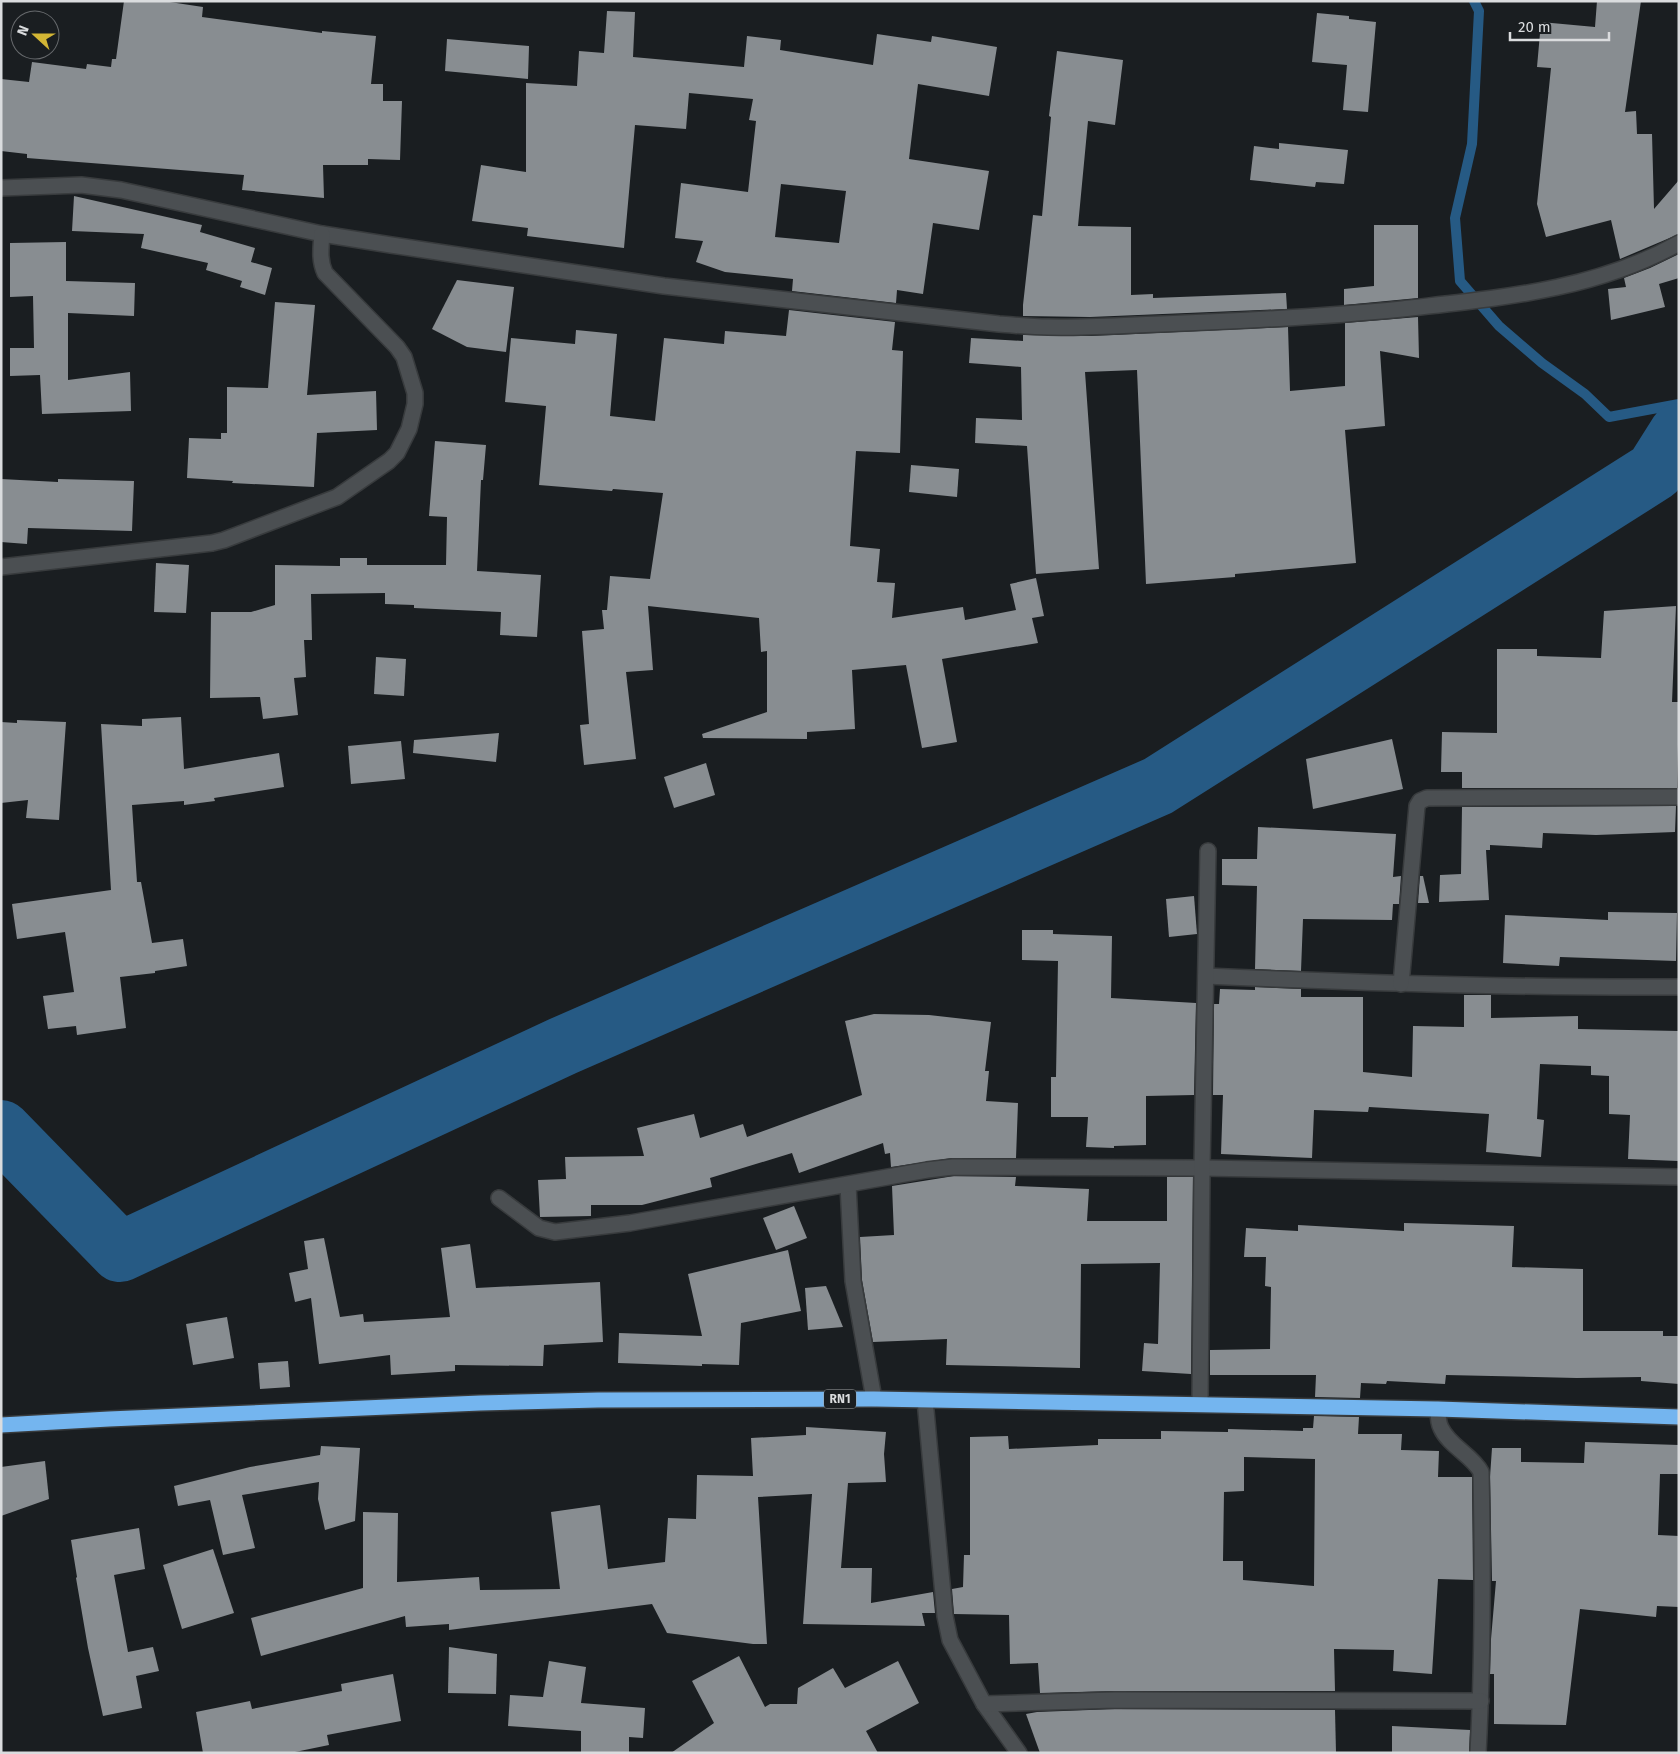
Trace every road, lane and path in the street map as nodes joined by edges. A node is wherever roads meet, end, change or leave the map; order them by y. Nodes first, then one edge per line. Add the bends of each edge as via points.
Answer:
1 (1, 188) edge
2 (322, 234) junction
3 (1679, 243) edge
4 (1, 566) edge
5 (1679, 797) edge
6 (1208, 851) dead end
7 (1206, 976) junction
8 (1401, 984) junction
9 (1679, 987) edge
10 (1202, 1168) junction
11 (1679, 1177) edge
12 (848, 1185) junction
13 (499, 1198) dead end
14 (874, 1399) junction
15 (925, 1400) junction
16 (1200, 1404) junction
17 (1438, 1409) junction
18 (1679, 1416) edge
19 (1, 1425) edge
20 (1481, 1700) junction
21 (984, 1704) junction
22 (1019, 1753) edge
23 (1478, 1753) edge

1 - 2 street via 81,185 120,190
2 - 3 street via 664,286 1048,327 1338,316 1504,297 1588,280 1648,259
2 - 4 street via 321,265 325,273 404,357 415,393 415,404 409,429 397,454 337,497 224,540
5 - 8 street via 1427,798 1420,801
6 - 7 street
7 - 8 street
7 - 10 street
8 - 9 street
10 - 11 street
10 - 12 street via 953,1167
10 - 16 street
12 - 13 street via 630,1223 556,1232 539,1228
12 - 14 street via 853,1280
14 - 15 highway, RN1
14 - 19 highway, RN1 via 480,1403
15 - 16 highway, RN1
15 - 21 street via 945,1616 950,1640
16 - 17 highway, RN1
17 - 18 highway, RN1
17 - 20 street via 1440,1427 1446,1436 1477,1464 1481,1472
20 - 21 street via 1116,1700
20 - 23 street
21 - 22 street

